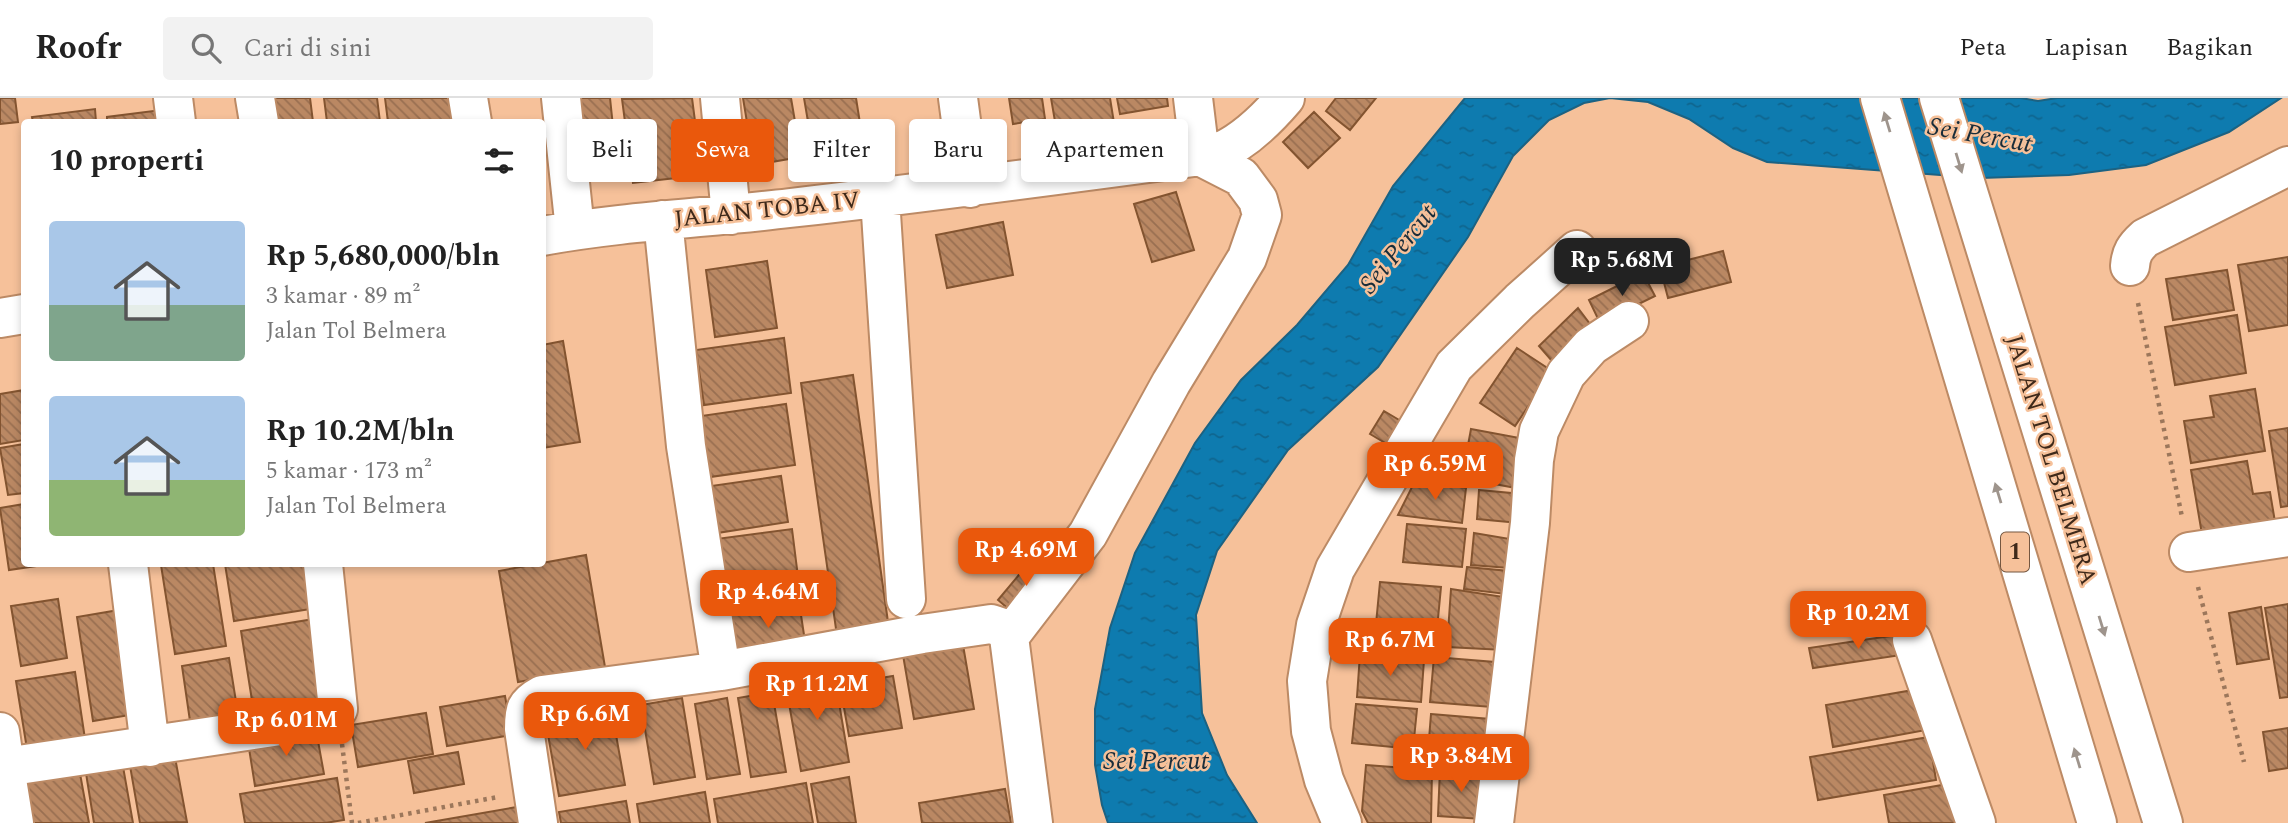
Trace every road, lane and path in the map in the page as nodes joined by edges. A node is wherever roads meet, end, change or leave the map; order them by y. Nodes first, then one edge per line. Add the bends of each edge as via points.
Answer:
1 (173, 98) edge
2 (255, 98) edge
3 (468, 98) edge
4 (561, 98) edge
5 (720, 98) edge
6 (958, 98) edge
7 (1192, 98) edge
8 (1285, 98) edge
9 (1880, 98) edge
10 (1939, 98) edge
11 (176, 119) edge
12 (258, 119) edge
13 (472, 119) edge
14 (1200, 156) junction
15 (2288, 166) edge
16 (970, 188) junction
17 (880, 198) junction
18 (731, 215) junction
19 (663, 220) junction
20 (559, 233) edge
21 (1577, 250) dead end
22 (2130, 266) dead end
23 (21, 314) edge
24 (0, 318) edge
25 (1629, 321) dead end
26 (2288, 537) edge
27 (2189, 552) dead end
28 (128, 567) edge
29 (323, 567) edge
30 (906, 599) dead end
31 (1009, 637) junction
32 (1912, 640) dead end
33 (721, 671) junction
34 (338, 709) joint
35 (287, 725) dead end
36 (150, 747) junction
37 (3, 749) edge
38 (536, 807) edge
39 (14, 823) edge
40 (352, 823) edge
41 (358, 823) edge
42 (1033, 823) edge
43 (1342, 823) edge
44 (1494, 823) edge
45 (1976, 823) edge
46 (2096, 823) edge
47 (2162, 823) edge

1 - 11 main road
2 - 12 main road
3 - 13 main road
4 - 20 main road
5 - 18 main road
6 - 16 main road
7 - 14 main road
8 - 14 main road, JALAN TOBA IV via 1229,148
46 -> 9 main road, 1
10 -> 47 main road, JALAN TOL BELMERA
14 - 16 main road, JALAN TOBA IV
14 - 31 main road via 1241,177 1258,200 1262,215 1247,258 1088,534
15 - 22 main road via 2145,238 2131,254
16 - 17 main road, JALAN TOBA IV
17 - 18 main road, JALAN TOBA IV
17 - 30 main road
18 - 19 main road, JALAN TOBA IV
19 - 20 main road, JALAN TOBA IV
19 - 33 main road via 687,446
21 - 43 main road via 1454,366 1335,569 1317,625 1307,681 1311,731
23 - 24 main road
25 - 44 main road via 1591,346 1566,374 1539,431
26 - 27 main road
28 - 36 main road
29 - 34 main road
31 - 33 main road via 1003,628 991,624
31 - 42 main road
32 - 45 main road
33 - 38 main road via 542,695 530,701 524,729
34 - 40 path
35 - 36 main road
36 - 37 main road
37 - 39 main road
38 - 41 path

